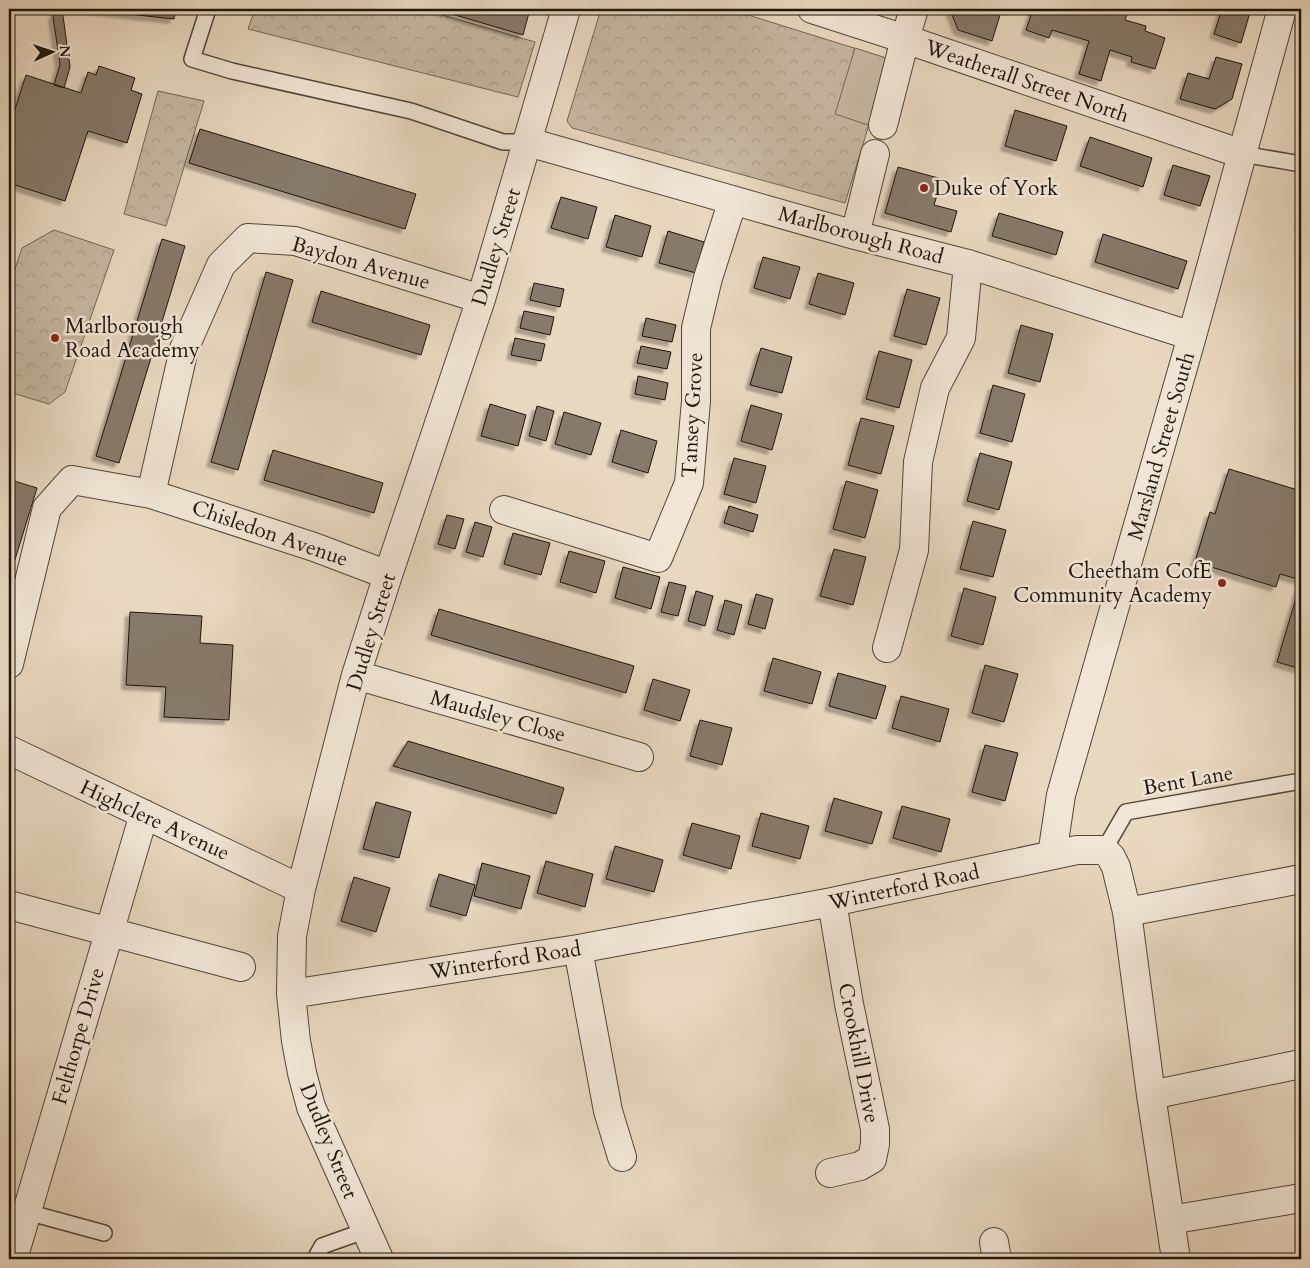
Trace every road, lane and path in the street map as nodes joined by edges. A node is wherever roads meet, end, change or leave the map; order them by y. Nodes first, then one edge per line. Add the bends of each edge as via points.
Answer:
1 (208, 9) edge
2 (566, 9) edge
3 (812, 9) edge
4 (914, 9) edge
5 (1282, 9) edge
6 (904, 39) junction
7 (883, 125) dead end
8 (528, 142) junction
9 (875, 154) dead end
10 (1242, 154) junction
11 (1301, 164) edge
12 (733, 200) junction
13 (855, 235) junction
14 (968, 264) junction
15 (481, 299) junction
16 (1192, 336) junction
17 (151, 494) junction
18 (504, 510) dead end
19 (388, 575) junction
20 (887, 648) dead end
21 (9, 664) edge
22 (356, 675) junction
23 (9, 750) edge
24 (639, 757) dead end
25 (1301, 781) edge
26 (144, 814) junction
27 (1104, 850) junction
28 (1052, 855) junction
29 (1301, 879) edge
30 (301, 890) junction
31 (832, 902) junction
32 (9, 906) edge
33 (1127, 912) junction
34 (108, 932) junction
35 (578, 949) junction
36 (240, 967) dead end
37 (291, 994) junction
38 (1301, 1064) edge
39 (1151, 1095) junction
40 (622, 1157) dead end
41 (830, 1173) dead end
42 (1301, 1198) edge
43 (27, 1212) junction
44 (1170, 1220) junction
45 (367, 1230) junction
46 (104, 1233) dead end
47 (13, 1259) edge
48 (315, 1259) edge
49 (379, 1259) edge
50 (1176, 1259) edge

1 - 8 lane via 192,59 412,111 502,142
2 - 8 street, Dudley Street
3 - 6 street, Weatherall Street North
4 - 6 street
5 - 10 street, Marsland Street South
6 - 7 street
6 - 10 street, Weatherall Street North
8 - 12 street, Marlborough Road
8 - 15 street, Dudley Street
9 - 13 street
10 - 11 lane
10 - 16 street, Marsland Street South
12 - 13 street, Marlborough Road
12 - 18 street, Tansey Grove via 696,328 696,401 689,483 658,558
13 - 14 street, Marlborough Road
14 - 16 street, Marlborough Road
14 - 20 street via 961,338 935,388 918,462 914,550
15 - 17 street, Baydon Avenue via 295,241 248,238 221,265 184,349
15 - 19 street, Dudley Street
16 - 28 street, Marsland Street South via 1061,795
17 - 19 street, Chisledon Avenue via 314,547
17 - 21 street, Chisledon Avenue via 72,480 47,508
19 - 22 street, Dudley Street
22 - 24 street, Maudsley Close
22 - 30 street, Dudley Street
23 - 26 street, Highclere Avenue
25 - 27 lane, Bent Lane via 1126,812
26 - 30 street, Highclere Avenue
26 - 34 street, Felthorpe Drive
27 - 28 street, Winterford Road via 1077,850
27 - 33 street via 1116,867
28 - 31 street, Winterford Road
29 - 33 street
30 - 37 street, Dudley Street via 292,936
31 - 35 street, Winterford Road
31 - 41 street, Crookhill Drive via 875,1137 872,1159 860,1166
32 - 34 street
33 - 39 street
34 - 36 street
34 - 43 street, Felthorpe Drive
35 - 37 street, Winterford Road
35 - 40 street via 608,1111
37 - 45 street, Dudley Street via 296,1041 311,1107
38 - 39 street
39 - 44 street
42 - 44 street
43 - 46 lane
43 - 47 street, Felthorpe Drive
44 - 50 street
45 - 48 lane via 322,1246
45 - 49 street, Dudley Street

